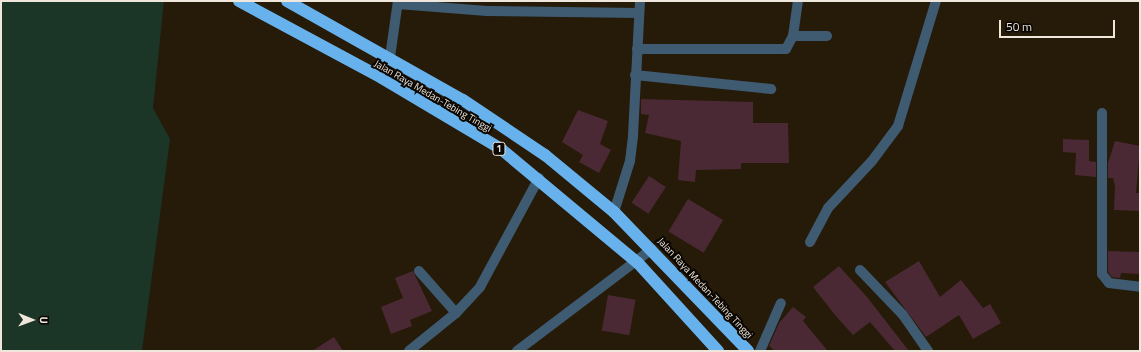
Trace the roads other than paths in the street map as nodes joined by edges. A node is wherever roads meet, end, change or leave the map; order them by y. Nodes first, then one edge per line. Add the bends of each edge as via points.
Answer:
1 (240, 1) edge
2 (287, 1) edge
3 (640, 1) edge
4 (798, 1) edge
5 (936, 1) edge
6 (398, 2) edge
7 (640, 13) junction
8 (793, 36) junction
9 (827, 36) dead end
10 (637, 49) junction
11 (390, 57) junction
12 (635, 75) junction
13 (771, 89) dead end
14 (1102, 113) dead end
15 (539, 178) junction
16 (614, 212) junction
17 (810, 242) dead end
18 (652, 249) junction
19 (638, 263) junction
20 (860, 270) dead end
21 (419, 271) dead end
22 (1140, 287) edge
23 (782, 303) dead end
24 (456, 313) junction
25 (409, 351) edge
26 (518, 351) edge
27 (718, 351) edge
28 (748, 351) edge
29 (760, 351) edge
30 (928, 351) edge

1 - 15 highway, Jalan Raya Medan-Tebing Tinggi / 1 via 432,107
2 - 11 highway, Jalan Raya Medan-Tebing Tinggi / 1
3 - 7 street
4 - 8 street
5 - 17 street via 898,126 872,161 828,208
6 - 7 street via 486,11
6 - 11 street
7 - 10 street
8 - 9 street
8 - 10 street via 786,49
10 - 12 street
11 - 16 highway, Jalan Raya Medan-Tebing Tinggi / 1 via 545,155
12 - 13 street
12 - 16 street via 630,161
14 - 22 street via 1102,274 1109,283
15 - 19 highway, Jalan Raya Medan-Tebing Tinggi / 1
15 - 24 street via 502,241 485,279
16 - 18 highway, Jalan Raya Medan-Tebing Tinggi / 1
18 - 19 street
18 - 28 highway, Jalan Raya Medan-Tebing Tinggi / 1
19 - 26 street
19 - 27 highway, Jalan Raya Medan-Tebing Tinggi / 1
20 - 30 street via 903,315
21 - 24 street
23 - 29 street
24 - 25 street

